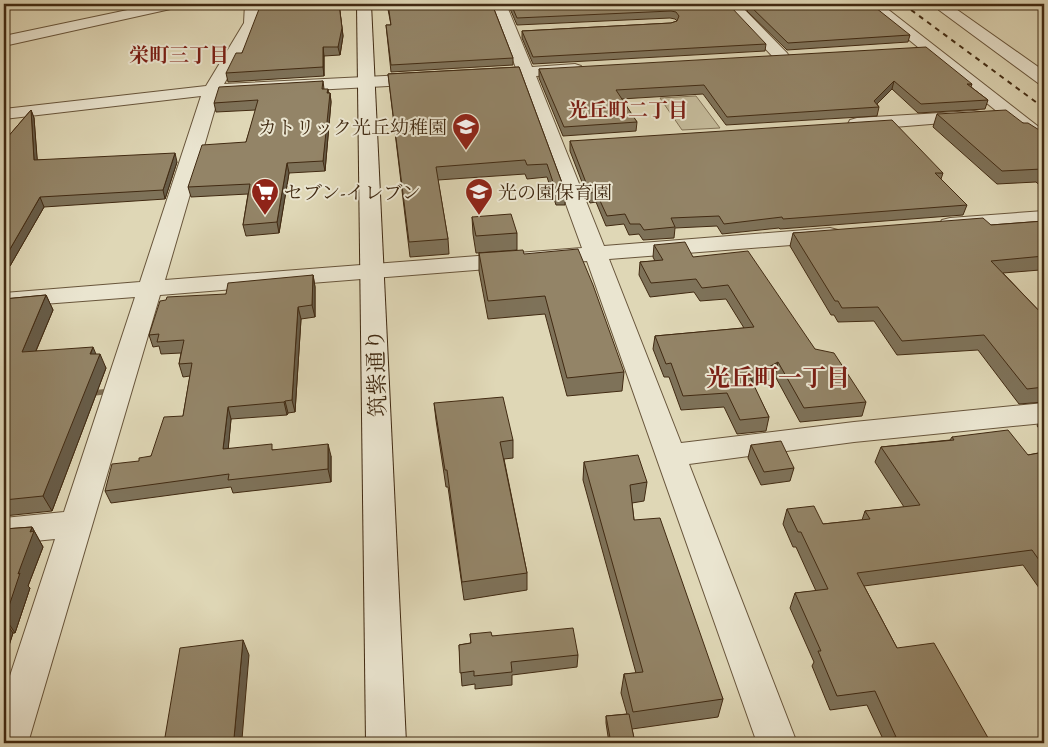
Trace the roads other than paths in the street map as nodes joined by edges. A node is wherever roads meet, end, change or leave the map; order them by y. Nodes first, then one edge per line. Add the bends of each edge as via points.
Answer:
1 (175, 4) edge
2 (252, 4) edge
3 (364, 4) edge
4 (499, 4) edge
5 (872, 4) edge
6 (995, 4) edge
7 (716, 6) edge
8 (741, 6) edge
9 (4, 31) edge
10 (48, 31) junction
11 (4, 41) edge
12 (928, 48) junction
13 (909, 50) edge
14 (801, 55) edge
15 (781, 56) junction
16 (762, 58) edge
17 (594, 68) edge
18 (526, 72) junction
19 (470, 76) edge
20 (442, 78) edge
21 (1044, 79) edge
22 (365, 82) junction
23 (212, 90) junction
24 (4, 114) edge
25 (1010, 114) junction
26 (842, 125) edge
27 (1044, 140) edge
28 (1044, 217) edge
29 (927, 227) edge
30 (849, 233) edge
31 (595, 254) junction
32 (373, 271) junction
33 (150, 288) junction
34 (4, 300) edge
35 (1044, 414) edge
36 (670, 455) junction
37 (76, 524) junction
38 (4, 531) edge
39 (8, 743) edge
40 (386, 743) edge
41 (777, 743) edge

1 - 10 street
2 - 23 street via 251,23
3 - 22 street, 筑紫通り
4 - 18 street via 519,32
5 - 12 street
6 - 21 street via 944,7
7 - 8 street
8 - 15 street
9 - 10 street
10 - 11 street
12 - 13 street
12 - 25 street
14 - 15 street
15 - 16 street
17 - 18 street
18 - 19 street
18 - 31 street via 565,144
20 - 22 street
22 - 23 street
22 - 32 street, 筑紫通り
23 - 24 street
23 - 33 street
25 - 26 street
25 - 27 street
28 - 29 street
30 - 31 street
31 - 32 street
31 - 36 street
32 - 33 street
32 - 40 street, 筑紫通り
33 - 34 street
33 - 37 street
35 - 36 street via 854,432
36 - 41 street
37 - 38 street
37 - 39 street

